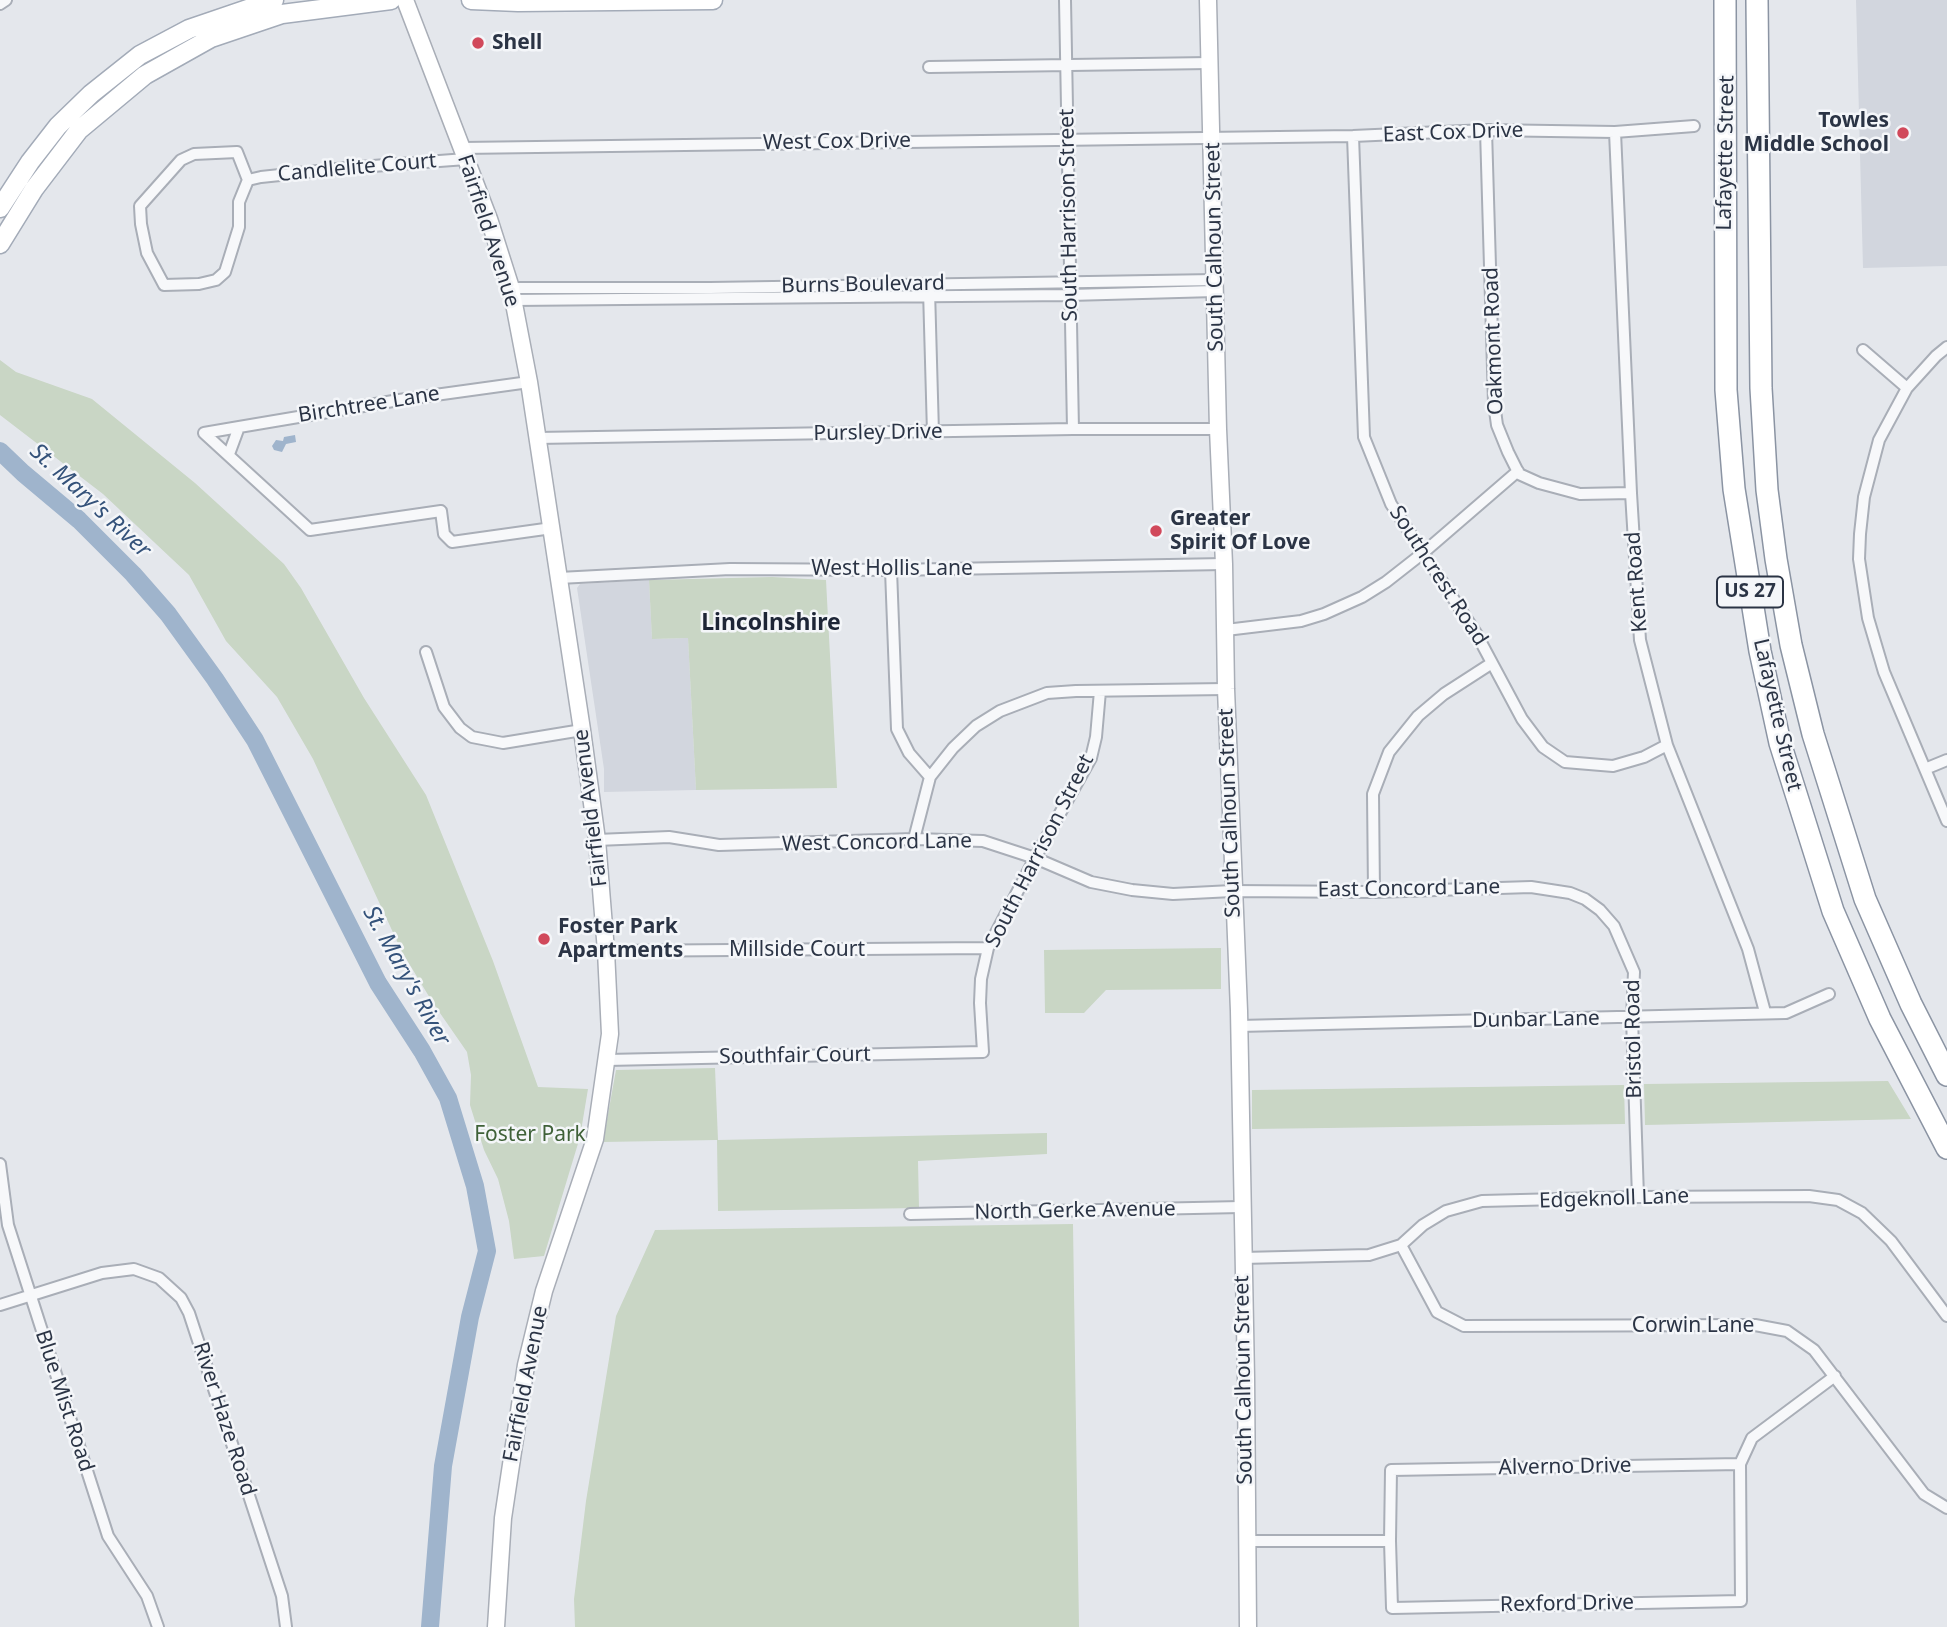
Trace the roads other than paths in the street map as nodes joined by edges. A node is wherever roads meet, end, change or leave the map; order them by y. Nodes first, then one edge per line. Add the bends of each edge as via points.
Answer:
1 (6, 0) edge
2 (274, 0) edge
3 (391, 0) edge
4 (405, 0) edge
5 (471, 0) edge
6 (713, 0) edge
7 (1065, 0) edge
8 (1209, 0) edge
9 (1725, 0) edge
10 (1757, 0) edge
11 (518, 1) edge
12 (642, 1) edge
13 (0, 4) edge
14 (1210, 64) junction
15 (1067, 66) junction
16 (929, 67) dead end
17 (1694, 126) dead end
18 (1486, 130) junction
19 (1615, 132) junction
20 (1353, 136) junction
21 (1212, 138) junction
22 (1069, 139) junction
23 (464, 153) junction
24 (248, 180) junction
25 (0, 208) edge
26 (0, 244) edge
27 (1070, 283) junction
28 (1215, 285) junction
29 (929, 290) junction
30 (512, 294) junction
31 (1070, 295) junction
32 (1947, 347) edge
33 (1863, 350) dead end
34 (529, 382) junction
35 (1907, 388) junction
36 (239, 427) junction
37 (1073, 429) junction
38 (1218, 429) junction
39 (933, 433) junction
40 (537, 438) junction
41 (229, 454) junction
42 (1518, 471) junction
43 (1630, 493) junction
44 (552, 528) junction
45 (1423, 553) junction
46 (1224, 564) junction
47 (891, 570) junction
48 (559, 578) junction
49 (1226, 630) junction
50 (426, 652) dead end
51 (1492, 663) junction
52 (1226, 689) junction
53 (1100, 691) junction
54 (582, 730) junction
55 (1667, 746) junction
56 (1947, 760) edge
57 (1925, 769) junction
58 (930, 777) junction
59 (1947, 821) edge
60 (914, 839) junction
61 (597, 840) junction
62 (1035, 858) junction
63 (1233, 891) junction
64 (1374, 892) junction
65 (1584, 899) joint
66 (988, 948) junction
67 (606, 951) junction
68 (1829, 994) dead end
69 (1765, 1012) junction
70 (1632, 1018) junction
71 (1239, 1026) junction
72 (982, 1052) joint
73 (607, 1060) junction
74 (1947, 1075) edge
75 (1947, 1148) edge
76 (0, 1164) edge
77 (1638, 1196) junction
78 (1241, 1207) junction
79 (910, 1214) dead end
80 (1401, 1245) junction
81 (1242, 1258) junction
82 (30, 1296) junction
83 (0, 1305) edge
84 (1947, 1316) edge
85 (1835, 1376) junction
86 (1740, 1464) junction
87 (1947, 1508) edge
88 (1246, 1541) junction
89 (1390, 1541) junction
90 (158, 1627) edge
91 (286, 1627) edge
92 (496, 1627) edge
93 (1248, 1627) edge

1 - 13 street
2 - 25 main road via 188,29 140,55 58,126
3 - 26 main road via 282,15 211,38 145,75 79,130
4 - 23 main road, Fairfield Avenue
5 - 11 main road
6 - 12 main road
7 - 15 street, South Harrison Street
8 - 14 main road, South Calhoun Street
9 - 75 highway, Lafayette Street / US 27 via 1726,390 1734,489 1760,651 1780,743 1833,911 1880,1019
10 - 74 highway, Lafayette Street / US 27 via 1761,388 1767,490 1788,633 1813,734 1865,899
11 - 12 main road
14 - 15 street
14 - 21 main road, South Calhoun Street
15 - 16 street
15 - 22 street, South Harrison Street
17 - 19 street, East Cox Drive
18 - 19 street, East Cox Drive
18 - 20 street, East Cox Drive
18 - 42 street, Oakmont Road via 1494,403 1497,425
19 - 43 street, Kent Road
20 - 21 street, East Cox Drive
20 - 45 street, Southcrest Road via 1364,437 1391,504
21 - 22 street, West Cox Drive
21 - 28 main road, South Calhoun Street
22 - 23 street, West Cox Drive
22 - 27 street, South Harrison Street
23 - 24 street, Candlelite Court
23 - 30 main road, Fairfield Avenue
24 - 24 street, Candlelite Court via 225,272 199,284 164,285 147,253 140,206 181,160 194,154 237,152
27 - 28 street, Burns Boulevard
27 - 29 street, Burns Boulevard
27 - 31 street, South Harrison Street
28 - 31 street, Burns Boulevard
28 - 38 main road, South Calhoun Street
29 - 30 street, Burns Boulevard
29 - 31 street, Burns Boulevard
29 - 39 street
30 - 34 main road, Fairfield Avenue
31 - 37 street, South Harrison Street
32 - 35 street
33 - 35 street
34 - 36 street, Birchtree Lane
34 - 40 main road, Fairfield Avenue
35 - 57 street via 1873,459 1859,559 1875,647
36 - 41 street
36 - 41 street, Birchtree Lane via 204,433
37 - 38 street, Pursley Drive
37 - 39 street, Pursley Drive
38 - 46 main road, South Calhoun Street
39 - 40 street, Pursley Drive
40 - 44 main road, Fairfield Avenue
41 - 44 street via 310,530 441,511 444,534 452,541
42 - 43 street via 1539,483 1580,494
42 - 45 street
43 - 55 street, Kent Road via 1640,640
44 - 48 main road, Fairfield Avenue
45 - 49 street via 1362,597 1324,614 1279,625
45 - 51 street, Southcrest Road
46 - 47 street, West Hollis Lane
46 - 49 main road, South Calhoun Street
47 - 48 street, West Hollis Lane via 730,569
47 - 58 street via 897,729 909,753
48 - 54 main road, Fairfield Avenue
49 - 52 main road, South Calhoun Street
50 - 54 street via 444,707 472,737 503,743
51 - 55 street, Southcrest Road via 1522,719 1543,747 1565,762 1613,766
51 - 64 street via 1418,716 1389,752 1373,794
52 - 53 street
52 - 63 main road, South Calhoun Street
53 - 58 street via 1046,693 1000,711 975,726
53 - 62 street, South Harrison Street via 1091,758
54 - 61 main road, Fairfield Avenue
55 - 69 street, Kent Road via 1748,948
56 - 57 street
57 - 59 street
58 - 60 street
60 - 61 street, West Concord Lane via 719,845 669,837
60 - 62 street, West Concord Lane via 983,841
61 - 67 main road, Fairfield Avenue
62 - 63 street, West Concord Lane via 1091,882 1132,890 1173,894
62 - 66 street, South Harrison Street
63 - 64 street, East Concord Lane
63 - 71 main road, South Calhoun Street
64 - 65 street, East Concord Lane via 1531,887
65 - 70 street, Bristol Road via 1614,926 1634,972
66 - 67 street, Millside Court
66 - 72 street, South Harrison Street via 979,1003
67 - 73 main road, Fairfield Avenue
68 - 69 street, Dunbar Lane via 1786,1013
69 - 70 street, Dunbar Lane
70 - 71 street, Dunbar Lane
70 - 77 street, Bristol Road
71 - 78 main road, South Calhoun Street
72 - 73 street, Southfair Court
73 - 92 main road, Fairfield Avenue via 595,1139 544,1291 526,1365 503,1518
76 - 82 street, Blue Mist Road via 8,1225
77 - 80 street, Edgeknoll Lane via 1482,1201 1446,1211
77 - 84 street, Edgeknoll Lane via 1838,1200 1862,1213 1891,1241
78 - 79 street, North Gerke Avenue
78 - 81 main road, South Calhoun Street
80 - 81 street, Edgeknoll Lane via 1369,1255
80 - 85 street, Corwin Lane via 1437,1312 1464,1326 1755,1325 1787,1331 1814,1350
81 - 88 main road, South Calhoun Street
82 - 83 street
82 - 90 street, Blue Mist Road via 108,1536 147,1596
82 - 91 street, River Haze Road via 102,1273 134,1269 159,1278 181,1298 282,1596
85 - 86 street via 1752,1438
85 - 87 street, Corwin Lane via 1924,1494
86 - 89 street, Alverno Drive via 1391,1470
86 - 89 street, Rexford Drive via 1741,1601 1392,1608
88 - 89 street
88 - 93 main road, South Calhoun Street

